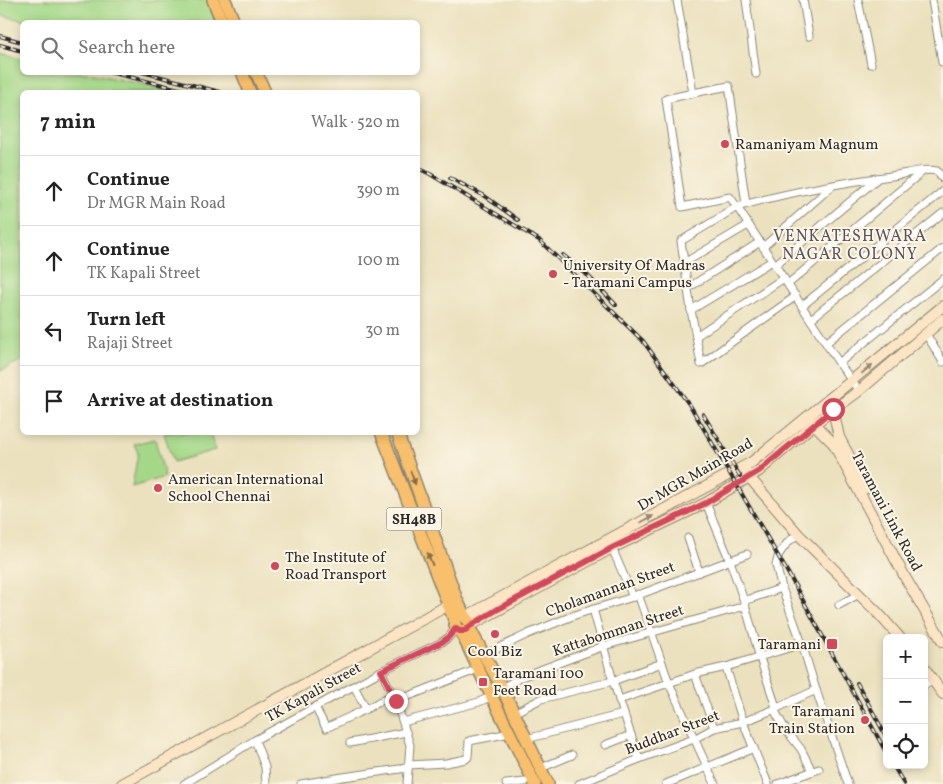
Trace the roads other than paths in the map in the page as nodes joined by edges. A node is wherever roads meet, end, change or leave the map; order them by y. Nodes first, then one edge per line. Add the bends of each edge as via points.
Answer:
1 (213, 0) edge
2 (224, 0) edge
3 (676, 0) edge
4 (746, 0) edge
5 (803, 0) edge
6 (858, 0) edge
7 (932, 0) edge
8 (221, 20) edge
9 (233, 20) edge
10 (809, 36) dead end
11 (942, 62) edge
12 (871, 64) dead end
13 (756, 74) dead end
14 (243, 75) edge
15 (257, 75) edge
16 (249, 90) edge
17 (264, 90) edge
18 (693, 93) junction
19 (922, 172) junction
20 (879, 178) junction
21 (943, 179) edge
22 (834, 185) junction
23 (943, 191) edge
24 (746, 204) junction
25 (737, 207) junction
26 (943, 213) edge
27 (748, 225) junction
28 (761, 245) junction
29 (943, 248) edge
30 (684, 263) junction
31 (774, 263) junction
32 (943, 279) edge
33 (786, 281) junction
34 (688, 288) junction
35 (796, 296) junction
36 (802, 306) junction
37 (943, 306) edge
38 (691, 310) junction
39 (812, 319) junction
40 (943, 319) edge
41 (926, 334) junction
42 (696, 336) junction
43 (826, 343) junction
44 (943, 362) edge
45 (839, 363) junction
46 (851, 382) junction
47 (859, 391) junction
48 (833, 409) junction
49 (814, 424) junction
50 (382, 435) edge
51 (398, 435) edge
52 (743, 466) junction
53 (748, 477) junction
54 (706, 503) junction
55 (798, 534) junction
56 (688, 538) dead end
57 (612, 548) junction
58 (747, 554) dead end
59 (730, 561) junction
60 (699, 572) junction
61 (782, 588) junction
62 (859, 594) junction
63 (635, 595) junction
64 (452, 603) junction
65 (744, 604) junction
66 (840, 605) dead end
67 (593, 609) junction
68 (463, 624) junction
69 (943, 628) edge
70 (651, 632) junction
71 (896, 634) edge
72 (943, 642) edge
73 (802, 644) junction
74 (604, 646) junction
75 (484, 655) junction
76 (760, 658) junction
77 (662, 663) junction
78 (726, 667) junction
79 (478, 669) junction
80 (381, 671) junction
81 (695, 674) junction
82 (613, 681) junction
83 (669, 683) junction
84 (929, 683) edge
85 (354, 686) junction
86 (502, 688) junction
87 (816, 690) junction
88 (943, 694) edge
89 (492, 696) junction
90 (394, 698) junction
91 (619, 700) junction
92 (315, 707) junction
93 (775, 709) junction
94 (366, 710) junction
95 (514, 713) junction
96 (623, 714) junction
97 (403, 722) junction
98 (743, 722) junction
99 (714, 728) junction
100 (406, 732) junction
101 (510, 734) junction
102 (631, 735) junction
103 (526, 739) junction
104 (694, 739) junction
105 (254, 740) junction
106 (350, 743) dead end
107 (605, 745) dead end
108 (754, 748) junction
109 (572, 755) dead end
110 (640, 759) junction
111 (707, 766) junction
112 (408, 767) junction
113 (541, 768) junction
114 (138, 780) edge
115 (528, 783) edge
116 (122, 784) edge
117 (184, 784) edge
118 (266, 784) edge
119 (301, 784) edge
120 (407, 784) edge
121 (506, 784) edge
122 (548, 784) edge
123 (579, 784) edge
124 (666, 784) edge
125 (715, 784) edge
126 (768, 784) edge
127 (778, 784) edge
128 (848, 784) edge

1 - 8 main road
2 - 9 main road
3 - 18 street
4 - 13 street
5 - 10 street
6 - 12 street
7 - 11 street
14 - 16 main road
15 - 17 main road
18 - 24 street via 729,86
18 - 25 street via 666,99 682,206 730,197
19 - 20 street
19 - 21 street via 937,171
19 - 33 street
20 - 22 street
20 - 31 street
22 - 24 street
22 - 28 street
23 - 36 street
24 - 25 street
25 - 27 street
25 - 30 street via 681,241
26 - 39 street
27 - 28 street
27 - 30 street
28 - 31 street
28 - 34 street
29 - 43 street
30 - 34 street
31 - 33 street
31 - 38 street
32 - 45 street
33 - 35 street
33 - 42 street
34 - 38 street
35 - 36 street
35 - 42 street via 701,364
36 - 39 street
46 -> 37 main road, Dr MGR Main Road
38 - 42 street
39 - 43 street
40 - 41 main road, Dr MGR Main Road
41 - 44 street
41 - 47 main road, Dr MGR Main Road
43 - 45 street
45 - 46 street
46 - 47 street
46 - 52 main road, Dr MGR Main Road
47 - 48 main road, Dr MGR Main Road
48 - 49 main road, Dr MGR Main Road
48 - 69 main road, Taramani Link Road via 839,437
49 - 53 main road, Dr MGR Main Road
49 - 72 main road, Taramani Link Road via 833,443
64 -> 50 main road, SH48B
51 -> 64 main road, SH48B
52 - 53 main road
68 -> 52 main road, Dr MGR Main Road
53 - 54 main road, Dr MGR Main Road
53 - 55 main road
54 - 57 main road, Dr MGR Main Road
54 - 59 street
55 - 61 street via 779,554 776,564
55 - 62 main road
56 - 60 street
57 - 63 street
57 - 68 main road, Dr MGR Main Road
58 - 59 street, Cholamannan Street
59 - 60 street, Cholamannan Street
59 - 65 street
60 - 63 street, Cholamannan Street
61 - 65 street, Kattabomman Street
61 - 73 street
62 - 66 street
62 - 71 main road
63 - 67 street, Cholamannan Street
63 - 70 street
64 - 68 main road, SH48B
64 - 114 main road
65 - 70 street, Kattabomman Street
65 - 76 street
67 - 74 street
67 - 75 street, Cholamannan Street
68 - 75 main road
68 - 79 main road
68 - 80 street, TK Kapali Street via 442,642
70 - 74 street, Kattabomman Street
70 - 77 street
73 - 76 street
73 - 87 street
74 - 82 street
74 - 86 street, Kattabomman Street
75 - 86 main road
76 - 78 street
76 - 93 street
77 - 82 street
77 - 83 street
78 - 81 street
78 - 98 street
79 - 89 main road
79 - 90 street
80 - 85 street, TK Kapali Street
80 - 90 street
81 - 83 street
81 - 99 street
82 - 91 street
82 - 95 street via 541,699
83 - 91 street
83 - 104 street
84 - 88 main road
85 - 92 street, TK Kapali Street
85 - 94 street
86 - 95 main road
87 - 93 street, Buddhar Street
87 - 128 street
89 - 97 street
89 - 101 main road
90 - 94 street
90 - 97 street
91 - 96 street
92 - 94 street via 326,728
92 - 105 street, TK Kapali Street
93 - 98 street, Buddhar Street
93 - 127 street via 815,770
95 - 103 main road
96 - 102 street
96 - 103 street
97 - 100 street
98 - 99 street, Buddhar Street
98 - 108 street
99 - 104 street, Buddhar Street
100 - 106 street
100 - 112 street via 410,745
101 - 112 street via 469,741 466,760
101 - 115 main road via 526,766
102 - 107 street
102 - 110 street
103 - 113 main road
104 - 110 street, Buddhar Street
104 - 111 street
105 - 117 street, TK Kapali Street
105 - 118 street via 265,767
108 - 111 street
108 - 126 street
109 - 113 street
110 - 123 street, Buddhar Street
111 - 124 street
111 - 125 street
112 - 119 street
112 - 120 street
113 - 122 main road
114 - 116 main road
115 - 121 street

